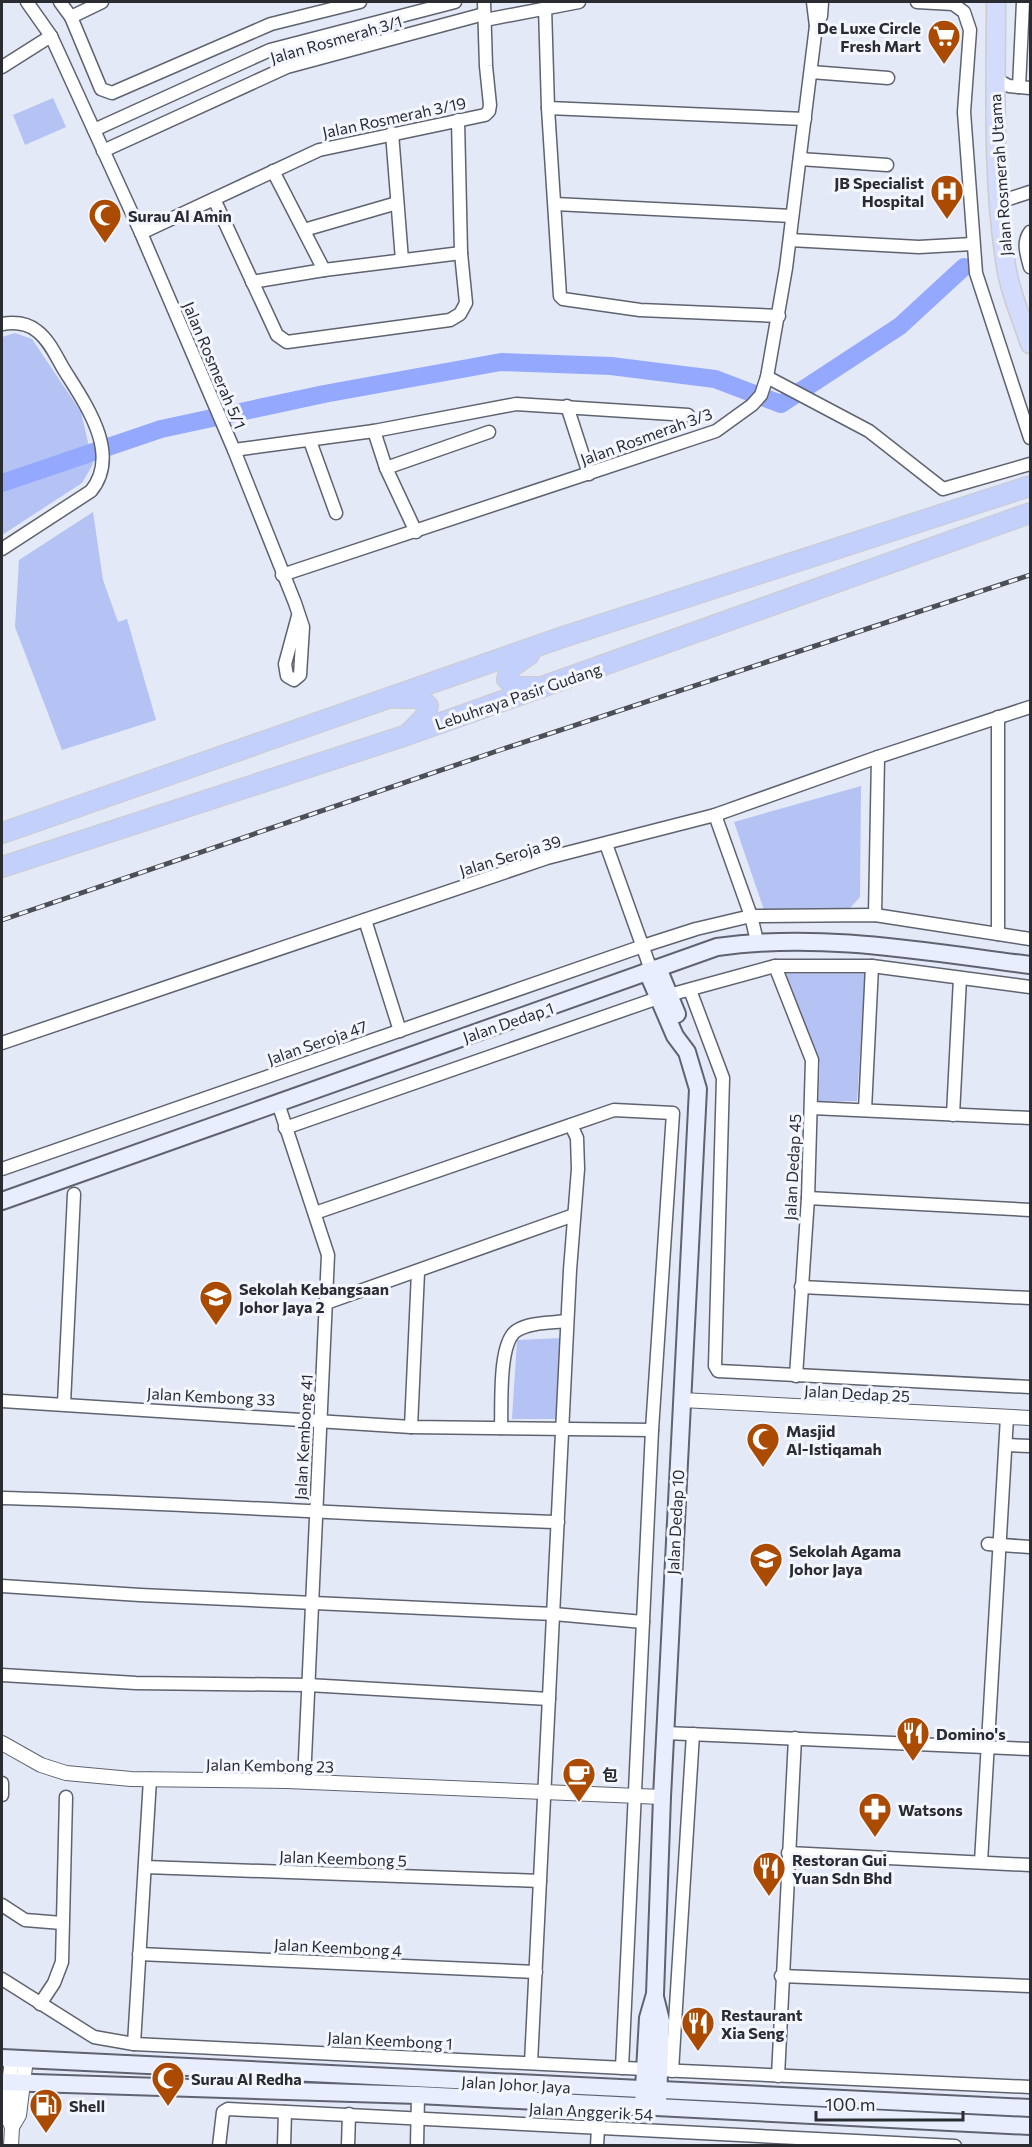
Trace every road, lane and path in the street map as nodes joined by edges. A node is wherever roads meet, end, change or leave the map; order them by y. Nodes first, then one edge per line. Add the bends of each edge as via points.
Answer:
1 (27, 2) edge
2 (60, 2) edge
3 (102, 2) edge
4 (360, 2) edge
5 (455, 2) edge
6 (579, 2) edge
7 (813, 2) edge
8 (822, 2) edge
9 (917, 2) edge
10 (982, 2) edge
11 (996, 2) edge
12 (1023, 2) edge
13 (346, 3) edge
14 (545, 7) junction
15 (484, 12) edge
16 (71, 17) junction
17 (996, 23) junction
18 (816, 26) junction
19 (352, 27) junction
20 (51, 36) junction
21 (2, 67) edge
22 (810, 72) junction
23 (888, 78) dead end
24 (995, 79) junction
25 (1025, 87) edge
26 (548, 108) junction
27 (805, 119) junction
28 (458, 120) junction
29 (94, 130) junction
30 (392, 133) junction
31 (103, 151) junction
32 (800, 159) junction
33 (887, 165) dead end
34 (273, 171) junction
35 (1030, 192) edge
36 (214, 199) junction
37 (999, 202) junction
38 (398, 203) junction
39 (555, 204) junction
40 (792, 216) junction
41 (304, 230) junction
42 (1030, 232) edge
43 (141, 233) junction
44 (790, 240) junction
45 (972, 243) junction
46 (461, 253) junction
47 (402, 260) junction
48 (1030, 267) edge
49 (324, 270) junction
50 (252, 282) junction
51 (779, 316) junction
52 (2, 324) edge
53 (1030, 344) edge
54 (767, 377) junction
55 (567, 406) junction
56 (688, 414) dead end
57 (374, 431) junction
58 (489, 432) dead end
59 (1030, 438) edge
60 (310, 441) junction
61 (234, 450) junction
62 (1030, 464) edge
63 (386, 468) junction
64 (589, 474) junction
65 (1030, 486) edge
66 (336, 513) dead end
67 (1030, 513) edge
68 (416, 532) junction
69 (2, 549) edge
70 (282, 575) junction
71 (298, 616) dead end
72 (563, 637) junction
73 (547, 686) junction
74 (384, 699) junction
75 (1030, 707) edge
76 (998, 717) junction
77 (407, 735) junction
78 (878, 757) junction
79 (716, 815) junction
80 (2, 833) edge
81 (606, 844) junction
82 (2, 867) edge
83 (875, 915) junction
84 (751, 916) junction
85 (365, 920) junction
86 (998, 934) junction
87 (1030, 939) edge
88 (757, 941) junction
89 (643, 946) junction
90 (1030, 965) edge
91 (775, 966) junction
92 (872, 966) junction
93 (652, 970) junction
94 (960, 978) junction
95 (1030, 987) edge
96 (690, 990) junction
97 (664, 997) junction
98 (400, 1031) junction
99 (2, 1043) edge
100 (278, 1103) junction
101 (812, 1108) junction
102 (865, 1110) junction
103 (953, 1115) junction
104 (1030, 1118) edge
105 (571, 1125) junction
106 (285, 1128) junction
107 (2, 1169) edge
108 (74, 1194) dead end
109 (808, 1198) junction
110 (2, 1201) edge
111 (1030, 1210) edge
112 (315, 1213) junction
113 (574, 1215) junction
114 (418, 1272) junction
115 (801, 1287) junction
116 (1030, 1298) edge
117 (326, 1303) junction
118 (567, 1321) junction
119 (796, 1376) junction
120 (1030, 1387) edge
121 (682, 1400) junction
122 (2, 1401) edge
123 (64, 1404) junction
124 (1007, 1417) junction
125 (1030, 1418) edge
126 (321, 1419) junction
127 (411, 1427) junction
128 (501, 1428) junction
129 (563, 1429) junction
130 (652, 1430) junction
131 (1006, 1444) junction
132 (1030, 1446) edge
133 (2, 1498) edge
134 (316, 1513) junction
135 (558, 1522) junction
136 (994, 1545) junction
137 (1030, 1547) edge
138 (2, 1586) edge
139 (312, 1601) junction
140 (554, 1614) junction
141 (643, 1623) junction
142 (2, 1675) edge
143 (308, 1685) junction
144 (549, 1699) junction
145 (666, 1733) junction
146 (693, 1734) junction
147 (795, 1738) junction
148 (2, 1743) edge
149 (989, 1747) junction
150 (1030, 1749) edge
151 (150, 1779) junction
152 (304, 1781) junction
153 (2, 1784) edge
154 (544, 1791) junction
155 (2, 1795) edge
156 (635, 1796) junction
157 (66, 1797) dead end
158 (662, 1797) junction
159 (788, 1853) junction
160 (981, 1862) junction
161 (1030, 1865) edge
162 (145, 1867) junction
163 (540, 1881) junction
164 (2, 1905) edge
165 (62, 1923) junction
166 (139, 1954) junction
167 (536, 1972) junction
168 (781, 1976) junction
169 (2, 1979) edge
170 (1030, 1986) edge
171 (40, 2004) junction
172 (134, 2044) junction
173 (13, 2058) edge
174 (531, 2063) junction
175 (622, 2068) junction
176 (659, 2070) junction
177 (778, 2076) junction
178 (11, 2082) edge
179 (1030, 2087) edge
180 (418, 2095) junction
181 (651, 2099) junction
182 (1030, 2108) edge
183 (285, 2112) junction
184 (349, 2114) junction
185 (417, 2118) junction
186 (1030, 2126) edge
187 (598, 2128) junction
188 (757, 2141) edge
189 (893, 2144) edge
190 (11, 2145) edge
191 (219, 2145) edge
192 (284, 2145) edge
193 (348, 2145) edge
194 (417, 2145) edge
195 (597, 2145) edge
196 (955, 2145) edge

1 - 20 street, Jalan Rosmerah 5/1
2 - 16 street
3 - 16 street
4 - 13 street
5 - 19 street
6 - 14 street, Jalan Rosmerah 3/1
7 - 18 street, Jalan Rosmerah 3/3
8 - 18 street, Jalan Rosmerah 3/3
9 - 45 street via 953,4 964,12 970,30 964,112
10 - 17 main road
11 - 17 main road, Jalan Rosmerah Utama
12 - 25 street
13 - 16 street via 272,24 112,93 101,89
13 - 19 street
14 - 15 street, Jalan Rosmerah 3/1
14 - 26 street
15 - 28 street, Jalan Rosmerah 3/19 via 489,111
15 - 31 street, Jalan Rosmerah 3/1 via 287,68
17 - 24 main road, Jalan Rosmerah Utama
18 - 22 street, Jalan Rosmerah 3/3
19 - 29 street via 270,50
20 - 21 street
20 - 29 street, Jalan Rosmerah 5/1
22 - 23 street
22 - 27 street, Jalan Rosmerah 3/3
24 - 25 street
24 - 37 main road, Jalan Rosmerah Utama
26 - 27 street
26 - 39 street
27 - 32 street, Jalan Rosmerah 3/3
28 - 30 street, Jalan Rosmerah 3/19
28 - 46 street
29 - 31 street, Jalan Rosmerah 5/1
30 - 34 street, Jalan Rosmerah 3/19 via 319,150
30 - 38 street
31 - 43 street, Jalan Rosmerah 5/1
32 - 33 street
32 - 40 street, Jalan Rosmerah 3/3
34 - 36 street, Jalan Rosmerah 3/19
34 - 41 street
35 - 37 street
36 - 43 street, Jalan Rosmerah 3/19
36 - 50 street
37 - 53 main road, Jalan Rosmerah Utama via 1006,267
38 - 41 street
38 - 47 street
39 - 40 street
39 - 51 street via 563,299 640,310
40 - 44 street, Jalan Rosmerah 3/3
41 - 49 street
42 - 48 street via 1026,238
43 - 61 street, Jalan Rosmerah 5/1
44 - 45 street via 919,247
44 - 51 street, Jalan Rosmerah 3/3
45 - 59 street via 976,273
46 - 47 street
46 - 50 street via 466,303 456,318 293,342 277,335
47 - 49 street
49 - 50 street
51 - 54 street, Jalan Rosmerah 3/3
52 - 69 street via 24,324 45,339 93,416 103,463 98,483 91,491
54 - 62 street via 869,431 943,489
54 - 64 street, Jalan Rosmerah 3/3 via 756,400 716,431
55 - 56 street
55 - 57 street via 516,404
55 - 64 street
57 - 60 street
57 - 63 street
58 - 63 street
60 - 61 street
60 - 66 street
61 - 70 street, Jalan Rosmerah 5/1
63 - 68 street
64 - 68 street, Jalan Rosmerah 3/3
65 - 72 highway
67 - 73 highway, Lebuhraya Pasir Gudang
68 - 70 street, Jalan Rosmerah 3/3
70 - 71 street, Jalan Rosmerah 5/1
72 - 73 highway via 516,662 507,674 507,680 516,687
72 - 74 highway
73 - 77 highway, Lebuhraya Pasir Gudang
74 - 77 highway via 425,701 425,717
74 - 80 highway
75 - 76 street, Jalan Seroja 39
76 - 78 street, Jalan Seroja 39
76 - 86 street
77 - 82 highway, Lebuhraya Pasir Gudang
78 - 79 street, Jalan Seroja 39
78 - 83 street
79 - 81 street, Jalan Seroja 39
79 - 84 street
81 - 85 street, Jalan Seroja 39 via 547,858
81 - 89 street
83 - 84 street, Jalan Seroja 47
83 - 86 street, Jalan Seroja 47
84 - 88 street
84 - 89 street, Jalan Seroja 47
85 - 98 street
85 - 99 street, Jalan Seroja 39
86 - 87 street, Jalan Seroja 47
88 - 90 main road, Jalan Dedap 1 via 849,942
88 - 93 main road, Jalan Dedap 1 via 717,946
89 - 93 street
89 - 98 street, Jalan Seroja 47
91 - 92 street
91 - 96 street
91 - 101 street, Jalan Dedap 45 via 812,1060
92 - 94 street
92 - 102 street
93 - 97 main road, Jalan Dedap 10
93 - 100 main road, Jalan Dedap 1
94 - 95 street
94 - 103 street
96 - 97 street
96 - 119 street via 723,1078 715,1366 718,1371
97 - 106 street
97 - 121 main road, Jalan Dedap 10 via 684,1031 698,1089
98 - 107 street, Jalan Seroja 47
100 - 106 street, Jalan Kembong 41
100 - 110 main road, Jalan Dedap 1
101 - 102 street
101 - 109 street, Jalan Dedap 45
102 - 103 street
103 - 104 street
105 - 112 street
105 - 113 street via 577,1137
105 - 130 street via 614,1110 673,1113
106 - 112 street, Jalan Kembong 41
108 - 123 street
109 - 111 street
109 - 115 street, Jalan Dedap 45
112 - 117 street, Jalan Kembong 41 via 328,1255
113 - 114 street
113 - 118 street
114 - 117 street
114 - 127 street
115 - 116 street
115 - 119 street, Jalan Dedap 45
117 - 126 street, Jalan Kembong 41
118 - 128 street via 526,1327 510,1339 505,1354
118 - 129 street
119 - 120 street
121 - 124 street, Jalan Dedap 25
121 - 145 main road, Jalan Dedap 10
122 - 123 street, Jalan Kembong 33
123 - 126 street, Jalan Kembong 33
124 - 125 street, Jalan Dedap 25
124 - 131 street
126 - 127 street, Jalan Kembong 33
126 - 134 street, Jalan Kembong 41
127 - 128 street, Jalan Kembong 33
128 - 129 street, Jalan Kembong 33
129 - 130 street, Jalan Kembong 33
129 - 135 street
130 - 141 street
131 - 132 street
131 - 136 street
133 - 134 street
134 - 135 street
134 - 139 street, Jalan Kembong 41
135 - 140 street
136 - 137 street
136 - 149 street
138 - 139 street
139 - 140 street
139 - 143 street, Jalan Kembong 41
140 - 141 street
140 - 144 street
141 - 156 street
142 - 143 street via 136,1683
143 - 144 street
143 - 152 street, Jalan Kembong 41
144 - 154 street
145 - 146 street
145 - 158 main road, Jalan Dedap 10
146 - 147 street
146 - 176 street
147 - 149 street
147 - 159 street
148 - 151 street, Jalan Kembong 23 via 41,1765 66,1773
149 - 150 street
149 - 160 street
151 - 152 street, Jalan Kembong 23
151 - 162 street
152 - 154 street, Jalan Kembong 23
153 - 155 street
154 - 156 street, Jalan Kembong 23
154 - 163 street
156 - 158 street, Jalan Kembong 23
156 - 175 street
157 - 165 street
158 - 176 main road, Jalan Dedap 10 via 655,1994 661,2021
159 - 160 street
159 - 168 street
160 - 161 street
162 - 163 street, Jalan Keembong 5
162 - 166 street
163 - 167 street
164 - 165 street via 25,1920
165 - 171 street via 60,1970
166 - 167 street, Jalan Keembong 4
166 - 172 street
167 - 174 street
168 - 170 street
168 - 177 street
169 - 171 street, Jalan Keembong 1
171 - 172 street, Jalan Keembong 1 via 94,2037
172 - 174 street, Jalan Keembong 1
173 - 178 street
173 - 181 main road, Jalan Johor Jaya
174 - 175 street, Jalan Keembong 1
175 - 176 street, Jalan Keembong 1
176 - 177 street, Jalan Keembong 1
176 - 181 main road, Jalan Dedap 10
177 - 179 street, Jalan Keembong 1
178 - 180 main road, Jalan Johor Jaya
178 - 190 street via 19,2115 12,2127
180 - 181 main road, Jalan Johor Jaya
180 - 185 street
181 - 182 main road, Jalan Johor Jaya
181 - 186 main road, Jalan Johor Jaya
183 - 184 street, Jalan Anggerik 54
183 - 191 street, Jalan Anggerik 54 via 226,2109
183 - 192 street
184 - 185 street, Jalan Anggerik 54
184 - 193 street
185 - 187 street, Jalan Anggerik 54
185 - 194 street
187 - 188 street, Jalan Anggerik 54
187 - 195 street
188 - 189 street, Jalan Anggerik 54
189 - 196 street, Jalan Anggerik 54

